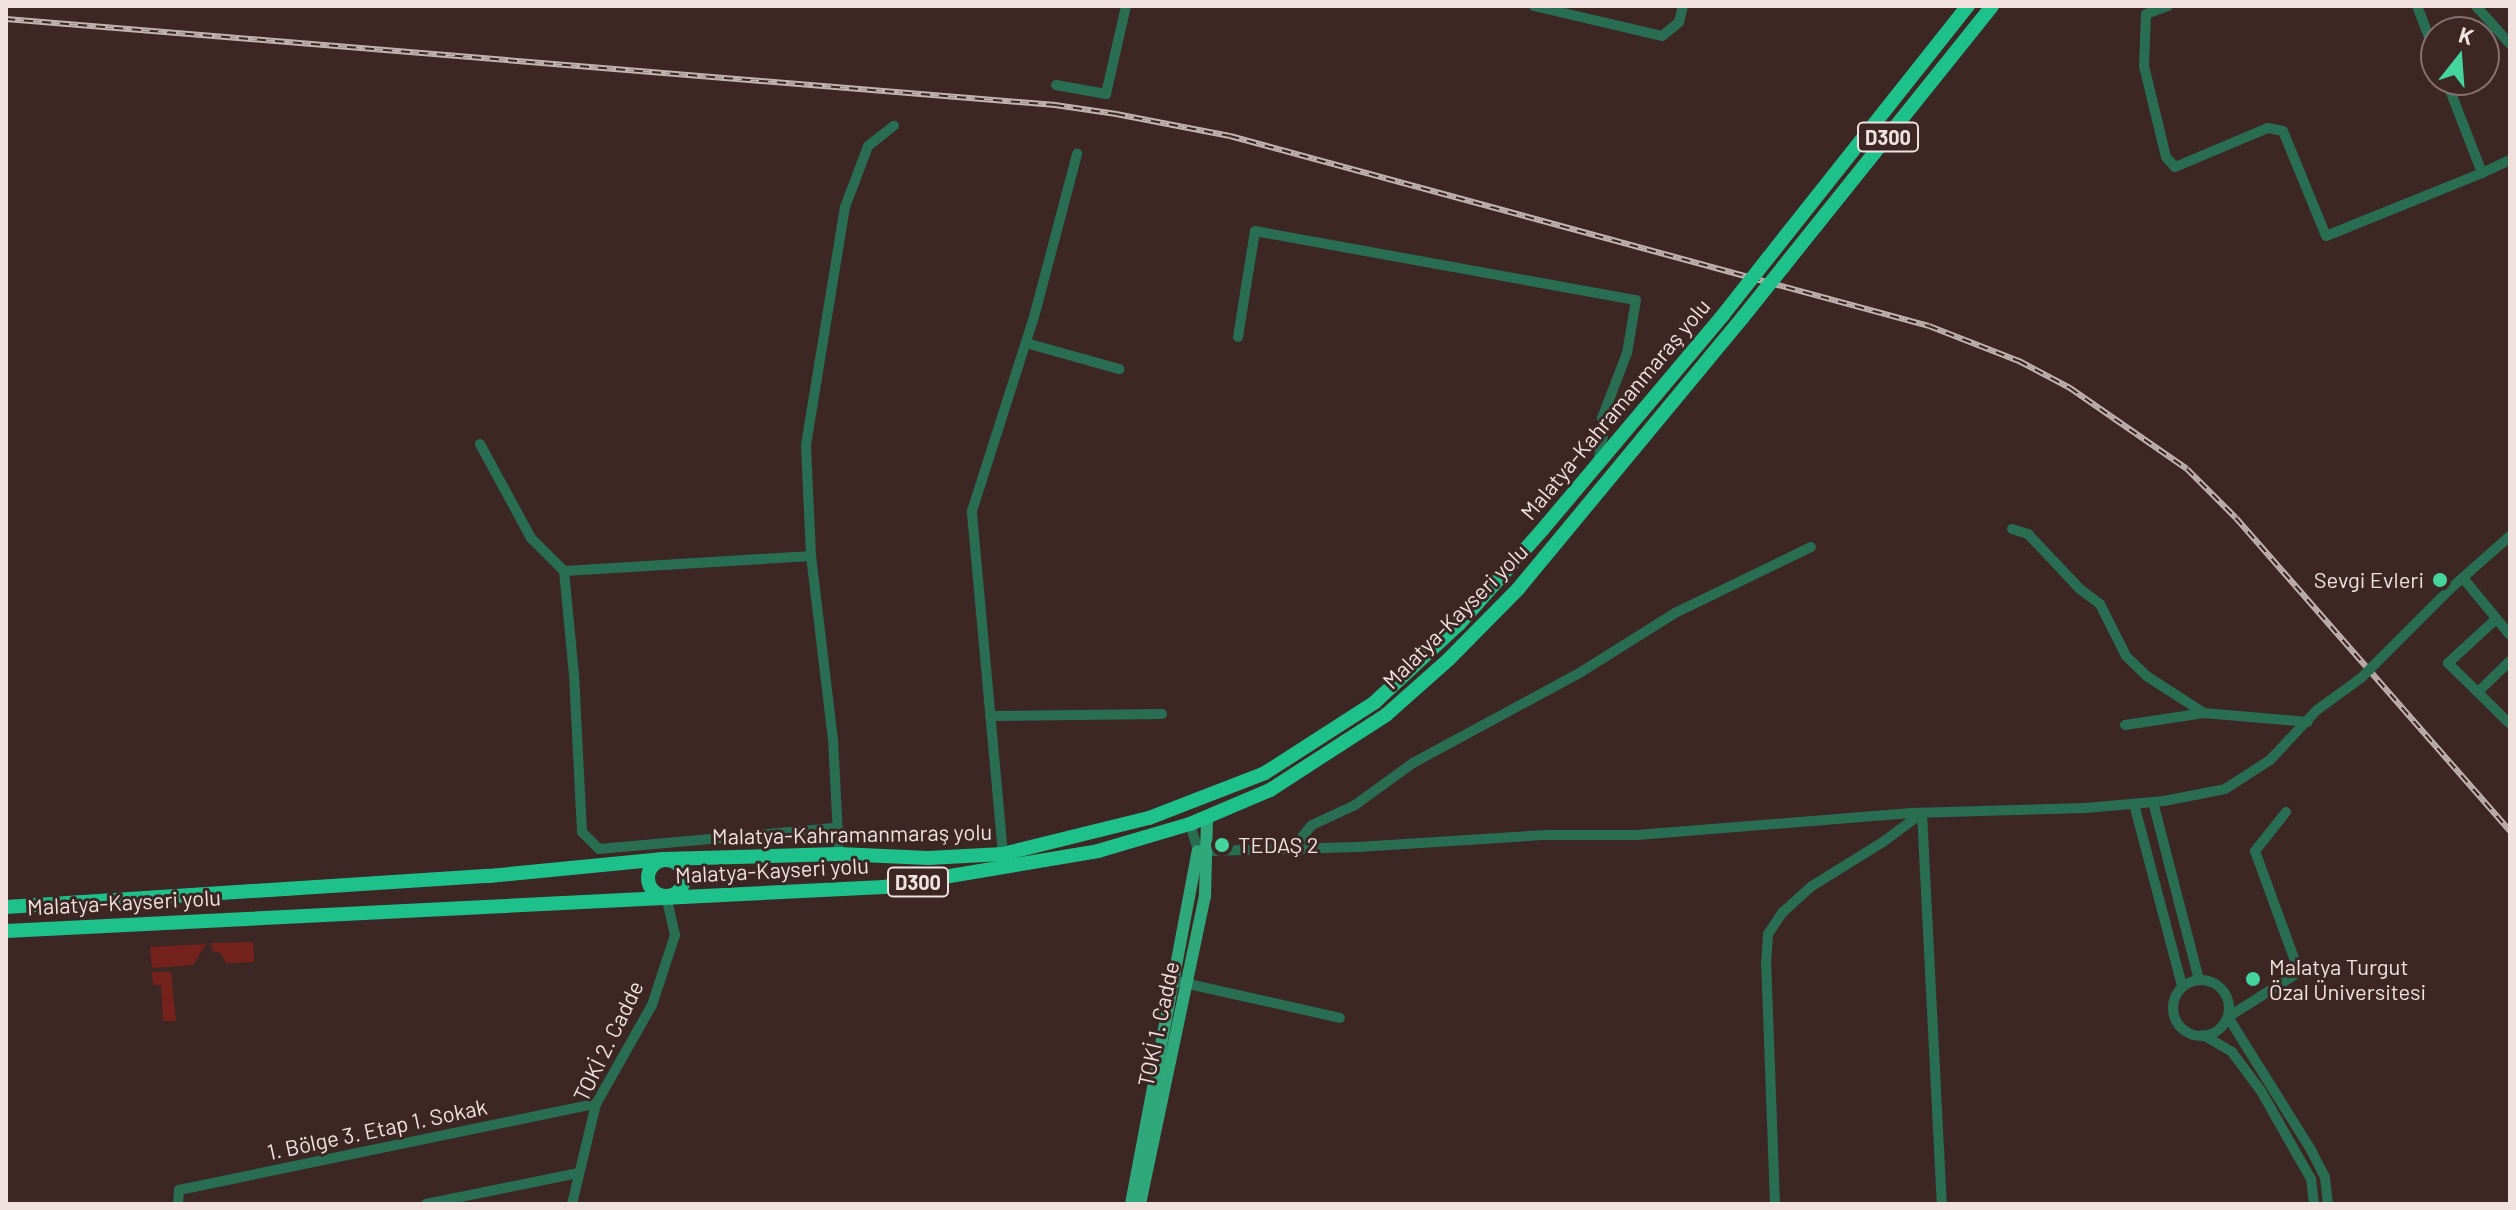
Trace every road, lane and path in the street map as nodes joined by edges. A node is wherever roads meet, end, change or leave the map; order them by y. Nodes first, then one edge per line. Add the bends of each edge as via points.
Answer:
1 (1126, 6) edge
2 (1534, 6) edge
3 (1683, 6) edge
4 (1968, 6) edge
5 (1992, 6) edge
6 (2168, 6) edge
7 (2476, 6) edge
8 (2510, 44) edge
9 (1056, 85) dead end
10 (2452, 96) edge
11 (894, 126) dead end
12 (1077, 154) dead end
13 (2510, 160) edge
14 (2482, 173) junction
15 (1238, 337) dead end
16 (1026, 343) junction
17 (1119, 369) dead end
18 (480, 444) dead end
19 (1598, 462) junction
20 (2012, 529) dead end
21 (2510, 536) edge
22 (1811, 547) dead end
23 (811, 556) junction
24 (564, 571) junction
25 (2463, 578) junction
26 (2495, 620) junction
27 (2510, 635) edge
28 (2510, 661) edge
29 (2478, 692) junction
30 (2204, 713) junction
31 (1162, 714) dead end
32 (990, 716) junction
33 (2308, 722) junction
34 (2510, 722) edge
35 (2125, 725) dead end
36 (2153, 802) junction
37 (2134, 804) junction
38 (2286, 812) dead end
39 (1922, 813) junction
40 (1207, 817) junction
41 (1190, 824) junction
42 (836, 828) junction
43 (1294, 847) junction
44 (1203, 851) junction
45 (839, 854) junction
46 (1003, 854) junction
47 (663, 859) junction
48 (666, 897) junction
49 (6, 907) edge
50 (6, 931) edge
51 (2199, 980) junction
52 (1181, 982) junction
53 (2182, 986) junction
54 (2228, 1017) junction
55 (1340, 1018) dead end
56 (2203, 1035) junction
57 (596, 1104) junction
58 (579, 1173) junction
59 (178, 1204) edge
60 (426, 1204) edge
61 (572, 1204) edge
62 (1131, 1204) edge
63 (1140, 1204) edge
64 (1775, 1204) edge
65 (1942, 1204) edge
66 (2314, 1204) edge
67 (2328, 1204) edge

1 - 9 street via 1106,94
2 - 3 street via 1662,36 1679,22
4 - 19 highway, Malatya-Kahramanmaraş yolu / D300, bridge via 1723,315
5 - 40 highway, Malatya-Kayseri yolu / D300, bridge via 1518,589 1386,715 1270,790
6 - 14 street via 2146,14 2144,66 2166,157 2175,167 2268,128 2283,131 2326,236
7 - 8 street
10 - 14 street
11 - 23 street via 868,146 845,207 806,445
12 - 16 street
13 - 14 street
15 - 19 street via 1255,231 1636,300 1627,353 1602,418
16 - 17 street
16 - 32 street via 972,511
18 - 24 street via 531,538
19 - 46 highway, Malatya-Kahramanmaraş yolu / D300 via 1459,624 1375,702 1265,773 1214,795 1149,818
20 - 30 street via 2028,534 2100,604 2126,656
21 - 25 street
22 - 43 street via 1675,613 1581,672 1413,763 1355,805 1312,825
23 - 24 street
23 - 42 street via 833,740
24 - 42 street via 582,832 599,849
25 - 26 street
25 - 33 street, bridge
26 - 27 street
26 - 29 street via 2448,663
28 - 29 street
29 - 34 street
30 - 33 street
30 - 35 street
31 - 32 street
32 - 46 street
33 - 36 street via 2270,760 2225,789
36 - 37 street
36 - 51 street
37 - 39 street
37 - 53 street
38 - 54 street via 2255,851 2299,972
39 - 43 street via 1637,835
39 - 64 street via 1812,886 1768,934
39 - 65 street
40 - 41 highway, Malatya-Kayseri yolu / D300
40 - 44 main road, TOKİ 1. Cadde
41 - 44 street
41 - 48 highway, Malatya-Kayseri yolu / D300 via 1098,851 884,887
42 - 45 street
43 - 44 street
44 - 52 main road, TOKİ 1. Cadde
45 - 46 highway, Malatya-Kahramanmaraş yolu / D300
45 - 47 highway, Malatya-Kahramanmaraş yolu / D300
47 - 48 highway via 652,865 648,882
47 - 48 highway via 679,865 684,876 682,887
47 - 49 highway, Malatya-Kahramanmaraş yolu / D300 via 489,876
48 - 50 highway, Malatya-Kayseri yolu / D300
48 - 57 street, TOKİ 2. Cadde via 675,935 652,1005
51 - 53 street
51 - 54 street via 2223,991
52 - 55 street
52 - 62 main road, TOKİ 1. Cadde
52 - 63 main road, TOKİ 1. Cadde
53 - 56 street via 2173,1003 2176,1021 2189,1033
54 - 56 street via 2216,1031
54 - 67 street via 2305,1139 2325,1177
56 - 66 street via 2232,1052 2261,1091 2311,1179
57 - 58 street, TOKİ 2. Cadde
57 - 59 street, 1. Bölge 3. Etap 1. Sokak via 179,1190
58 - 60 street
58 - 61 street, TOKİ 2. Cadde

